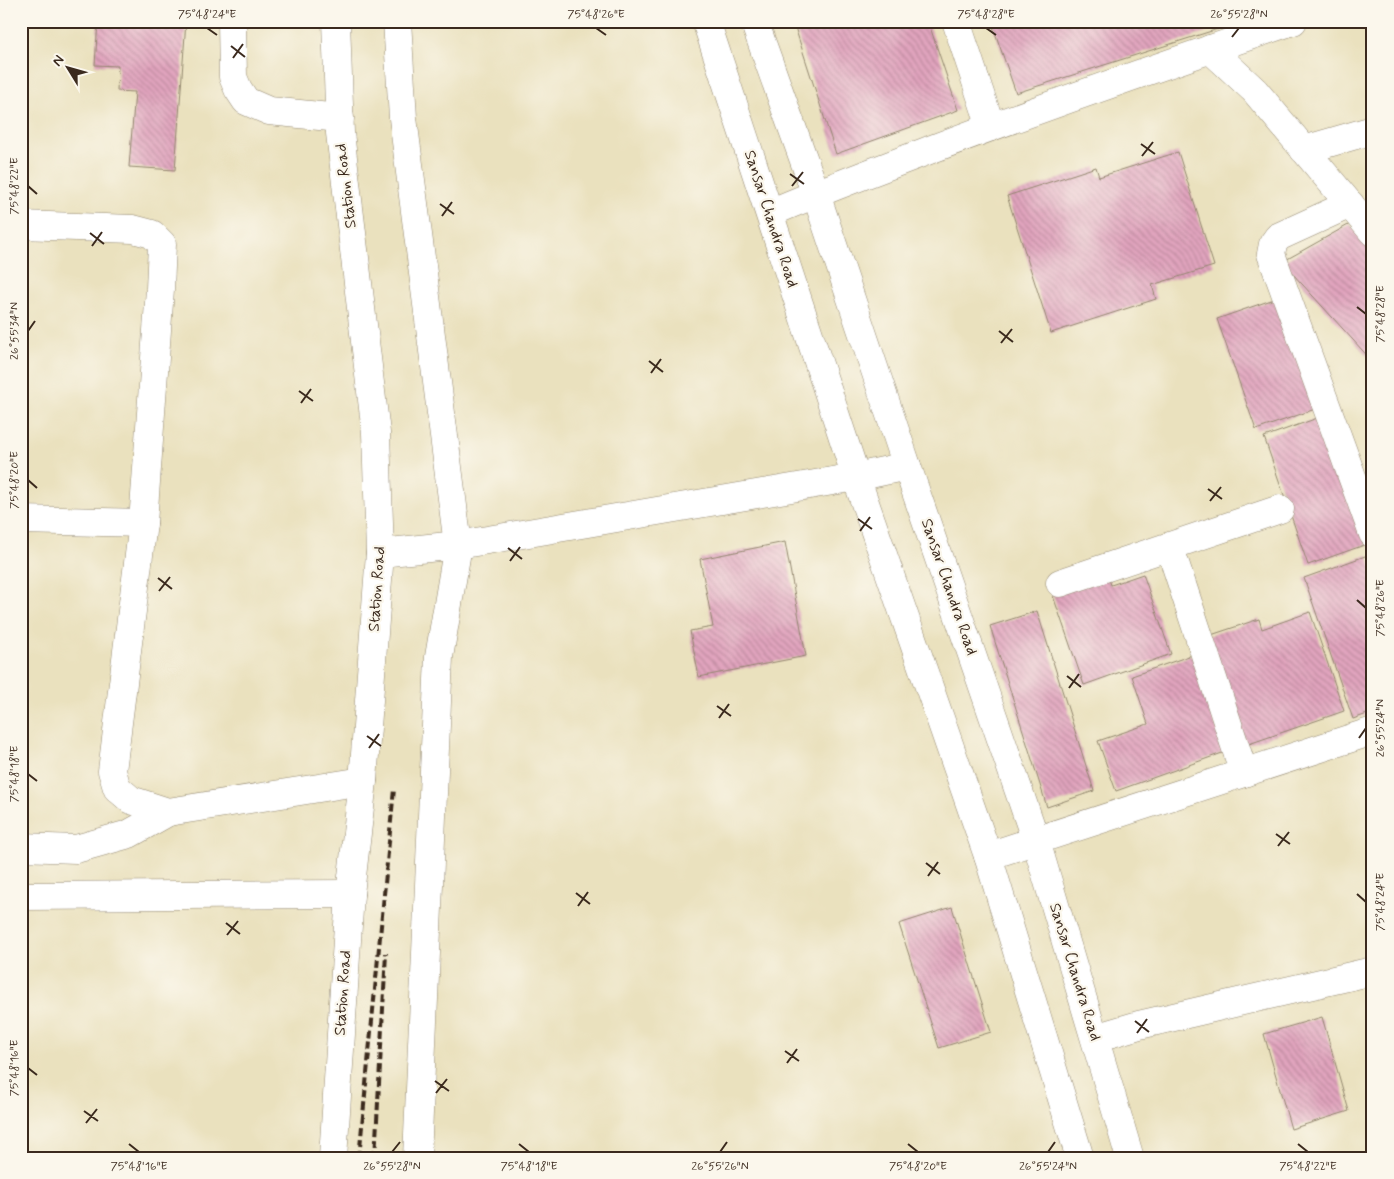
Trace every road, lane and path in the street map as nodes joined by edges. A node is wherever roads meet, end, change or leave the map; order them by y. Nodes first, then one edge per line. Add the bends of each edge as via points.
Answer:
1 (232, 21) edge
2 (336, 21) edge
3 (397, 21) edge
4 (706, 21) edge
5 (754, 21) edge
6 (956, 21) edge
7 (1292, 21) edge
8 (1210, 49) junction
9 (340, 118) junction
10 (991, 127) junction
11 (1373, 130) edge
12 (1304, 150) junction
13 (816, 194) junction
14 (1350, 204) junction
15 (770, 213) junction
16 (21, 225) edge
17 (1373, 232) edge
18 (907, 466) junction
19 (856, 477) junction
20 (1280, 509) dead end
21 (21, 520) edge
22 (143, 523) junction
23 (1373, 534) edge
24 (458, 545) junction
25 (1170, 548) junction
26 (380, 553) junction
27 (1060, 583) dead end
28 (1372, 732) edge
29 (1244, 773) junction
30 (362, 781) junction
31 (168, 812) junction
32 (1036, 841) junction
33 (21, 847) edge
34 (988, 856) junction
35 (350, 894) junction
36 (21, 896) edge
37 (1373, 971) edge
38 (1096, 1038) junction
39 (333, 1158) edge
40 (417, 1158) edge
41 (1080, 1158) edge
42 (1130, 1158) edge

1 - 9 street via 233,76 246,101 269,111
2 - 9 street, Station Road
3 - 24 street via 403,118
4 - 15 street, Sansar Chandra Road
5 - 13 street, Sansar Chandra Road
6 - 10 street
7 - 8 street
8 - 10 street
8 - 12 street via 1255,91
9 - 26 street, Station Road via 376,433
10 - 13 street
11 - 12 street
12 - 14 street
13 - 15 street
13 - 18 street, Sansar Chandra Road
14 - 17 street
14 - 23 street via 1278,237 1271,254
15 - 19 street, Sansar Chandra Road
16 - 22 street via 133,229 152,234 162,244
18 - 19 street
18 - 32 street, Sansar Chandra Road
19 - 24 street
19 - 34 street, Sansar Chandra Road
20 - 25 street
21 - 22 street
22 - 31 street via 112,771 117,788 131,800
24 - 26 street
24 - 40 street via 438,658
25 - 27 street
25 - 29 street
26 - 30 street, Station Road
28 - 29 street
29 - 32 street
30 - 31 street
30 - 35 street, Station Road
31 - 33 street via 129,834 76,849
32 - 34 street
32 - 38 street, Sansar Chandra Road
34 - 41 street, Sansar Chandra Road
35 - 36 street
35 - 39 street, Station Road
37 - 38 street via 1139,1025
38 - 42 street, Sansar Chandra Road

